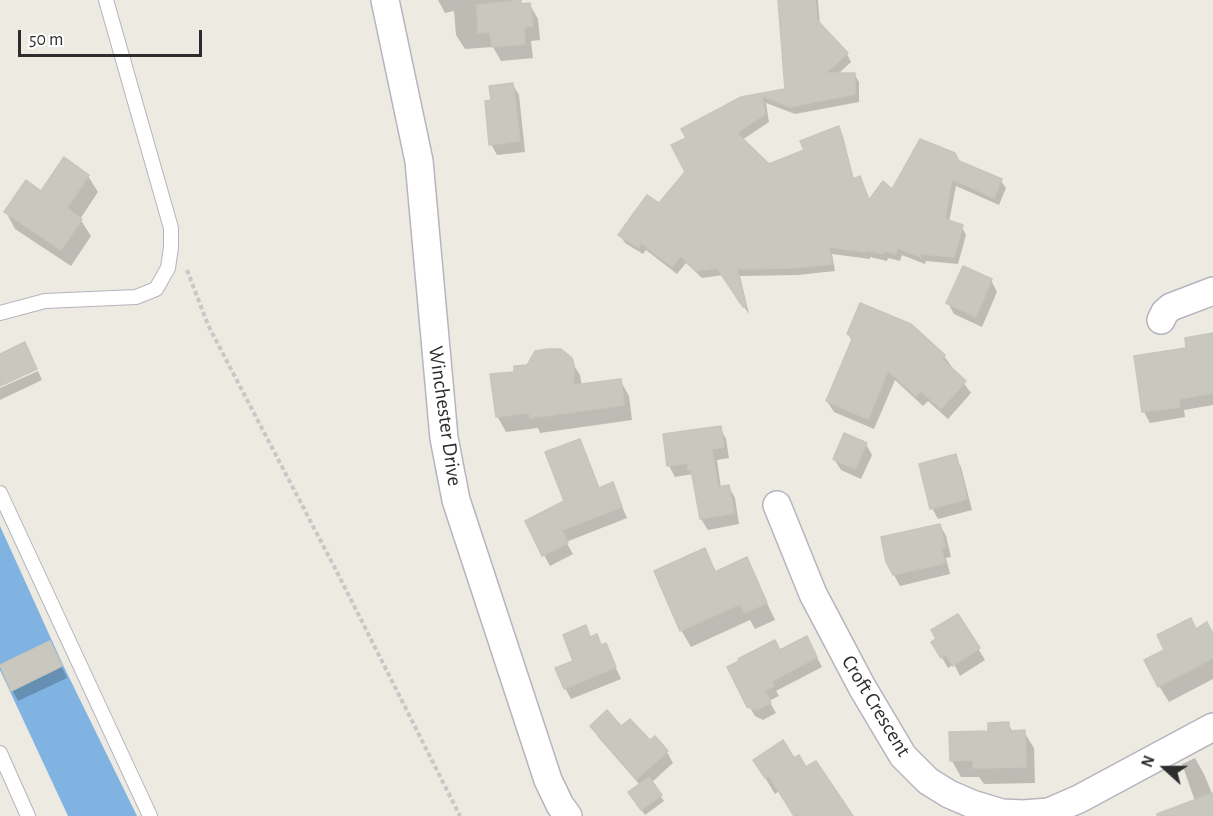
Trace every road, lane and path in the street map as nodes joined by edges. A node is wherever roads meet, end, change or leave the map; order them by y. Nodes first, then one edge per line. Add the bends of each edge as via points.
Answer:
1 (106, 0) edge
2 (385, 0) edge
3 (171, 228) junction
4 (1213, 291) edge
5 (0, 313) edge
6 (1161, 320) dead end
7 (0, 493) edge
8 (777, 505) dead end
9 (1213, 727) edge
10 (0, 753) edge
11 (28, 816) edge
12 (150, 816) edge
13 (460, 816) edge
14 (568, 816) edge

1 - 3 lane
2 - 14 street, Winchester Drive via 419,161 444,438 456,500 548,780
3 - 5 lane via 168,268 156,289 136,297 45,301
3 - 13 path via 208,325
4 - 6 street via 1171,307
7 - 12 lane
8 - 9 street, Croft Crescent via 813,594 903,756 928,781 949,794 1002,813 1049,812
10 - 11 lane

